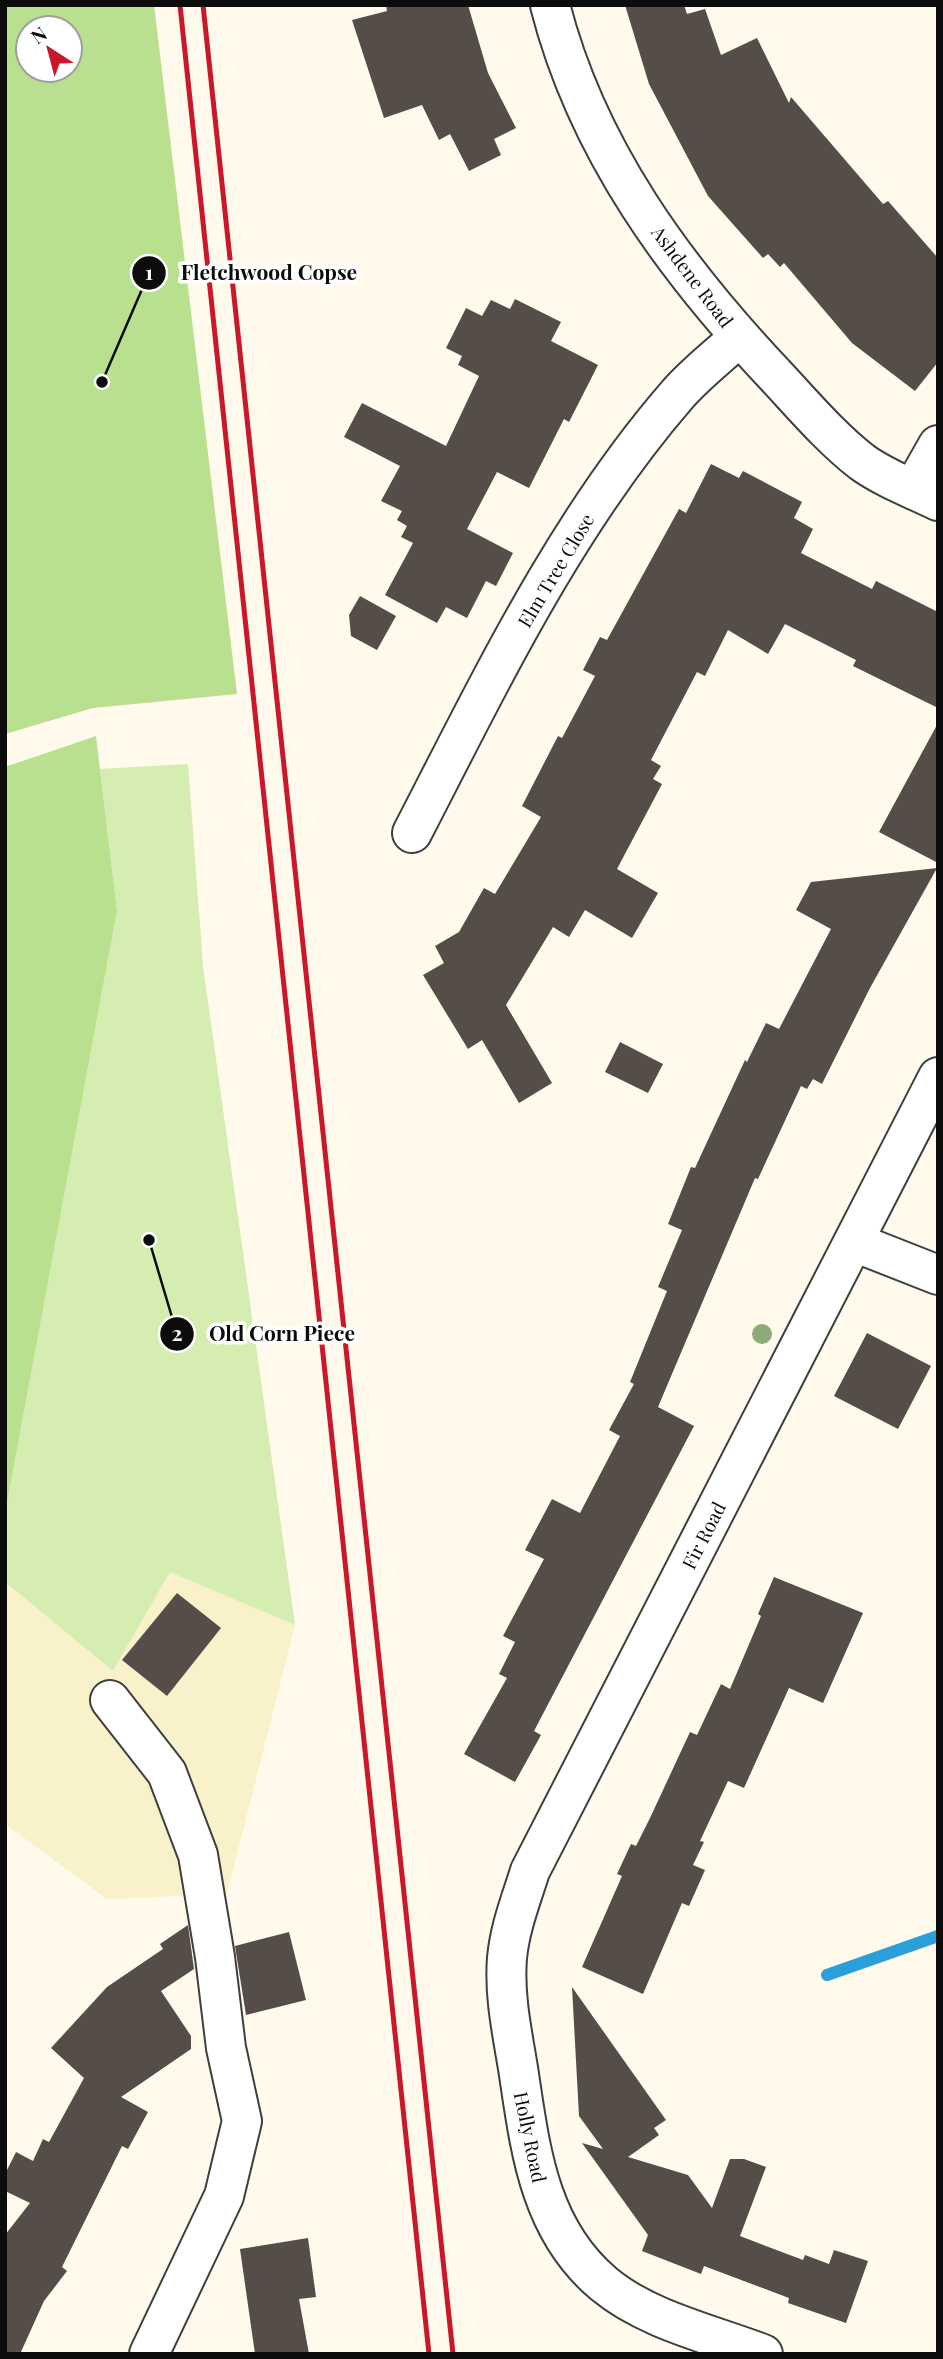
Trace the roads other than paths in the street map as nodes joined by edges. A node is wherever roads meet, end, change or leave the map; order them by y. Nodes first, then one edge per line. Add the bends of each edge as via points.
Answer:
1 (550, 5) edge
2 (739, 337) junction
3 (938, 445) edge
4 (925, 495) edge
5 (412, 833) dead end
6 (938, 1077) edge
7 (854, 1242) junction
8 (938, 1275) edge
9 (110, 1700) dead end
10 (508, 2006) joint
11 (149, 2354) edge
12 (763, 2354) edge

1 - 2 street, Ashdene Road via 587,112 620,177
2 - 4 street, Ashdene Road via 863,463
2 - 5 street, Elm Tree Close via 678,394 606,485 497,669
3 - 4 street
6 - 7 street, Fir Road
7 - 8 street
7 - 10 street, Fir Road via 530,1871 507,1959
9 - 11 street via 167,1773 198,1855 226,2048 242,2121 224,2196
10 - 12 street, Holly Road via 535,2173 553,2218 576,2253 603,2283 638,2307

